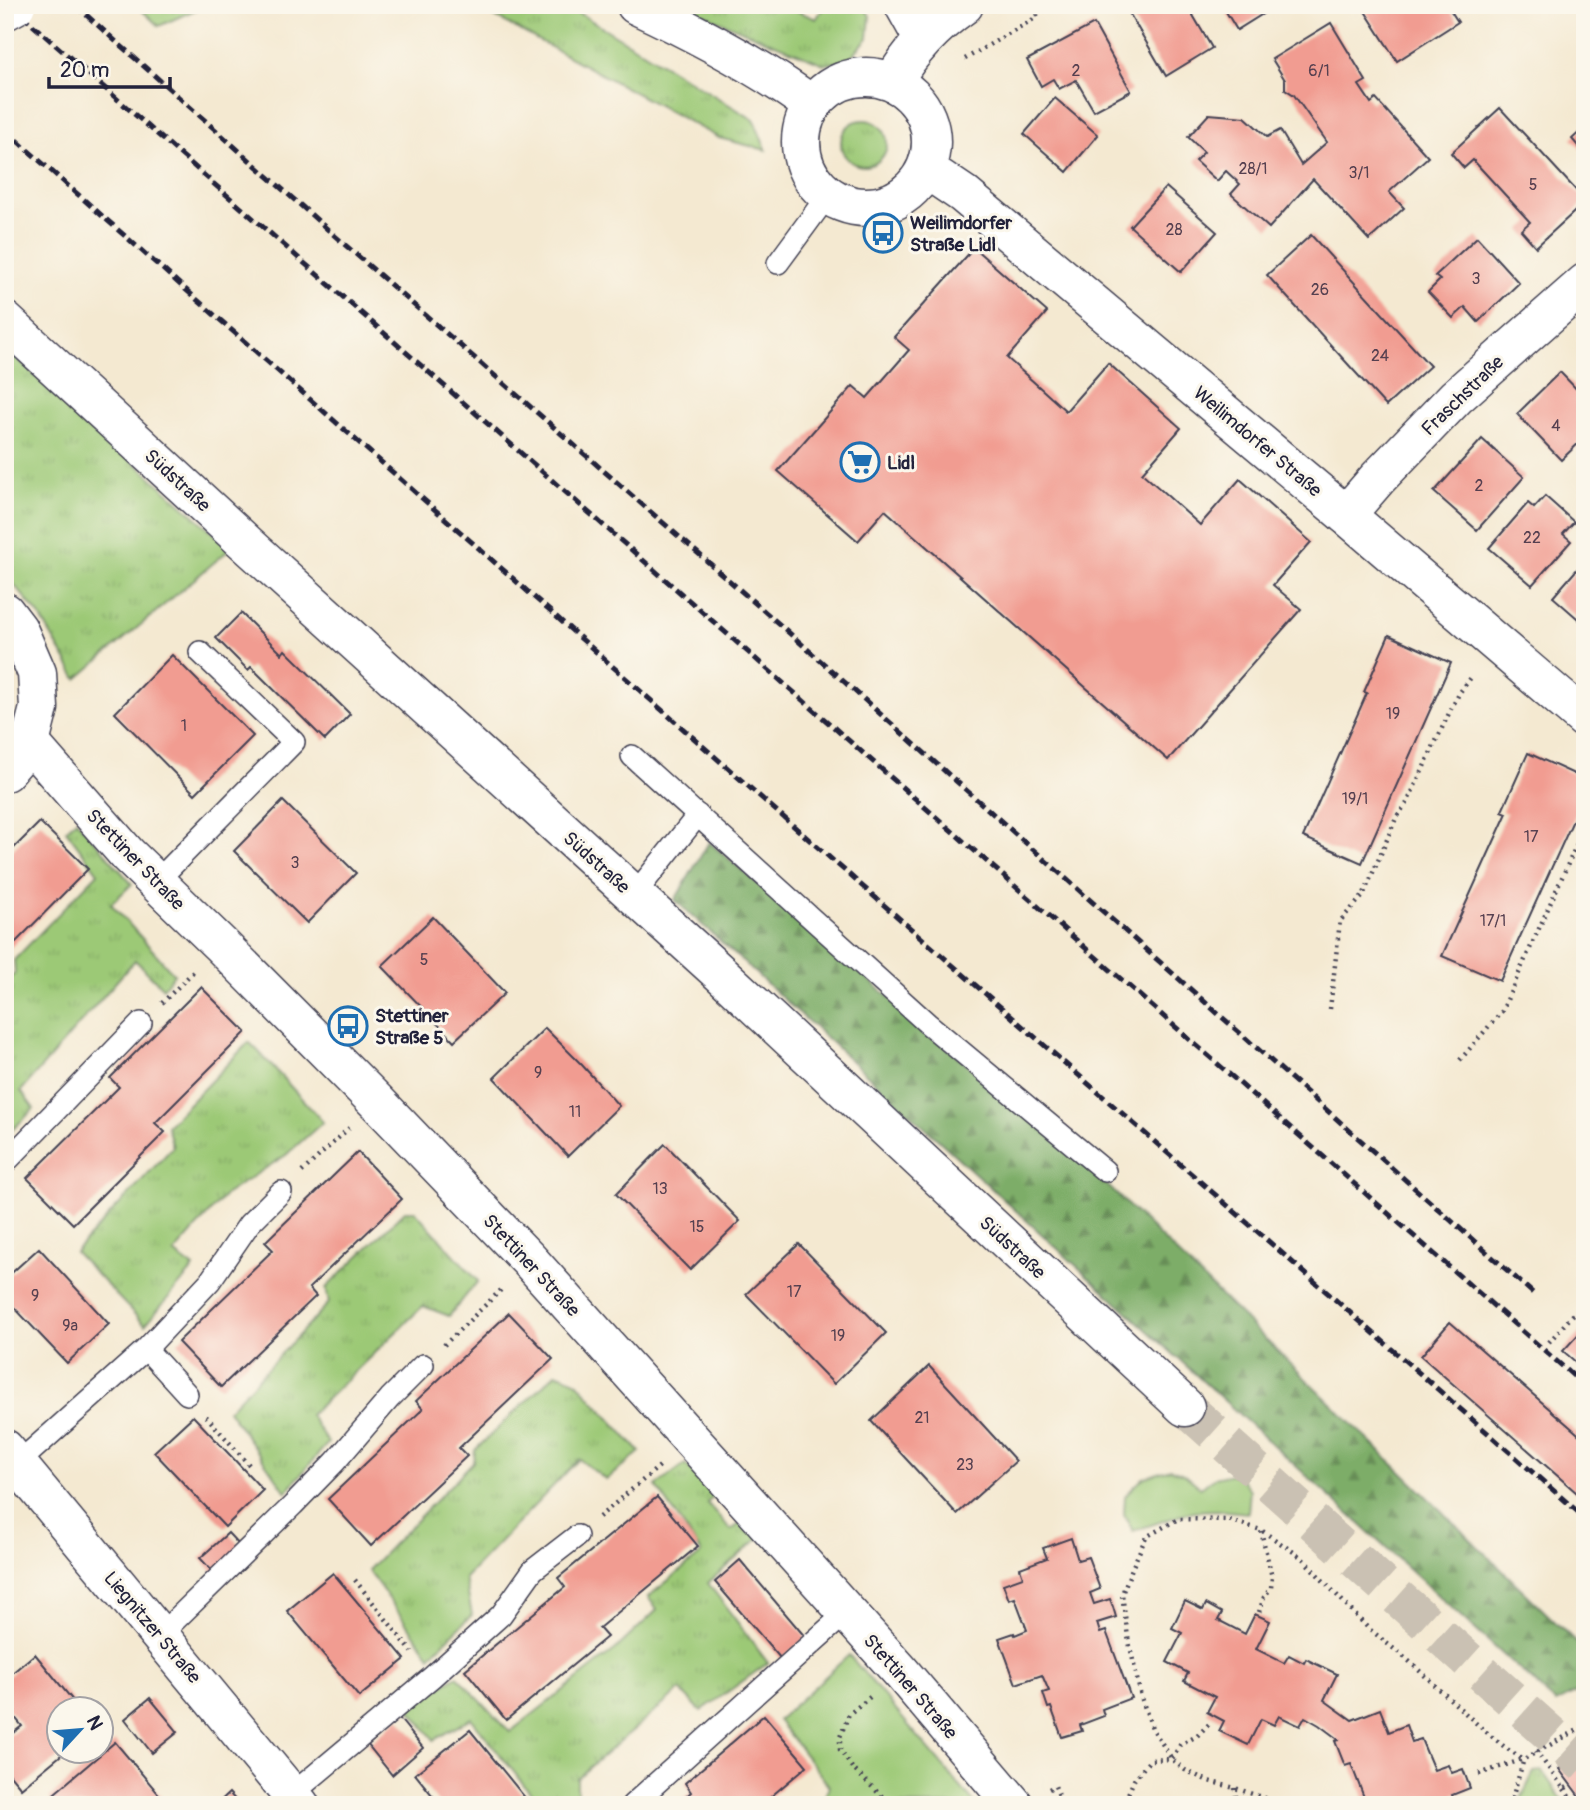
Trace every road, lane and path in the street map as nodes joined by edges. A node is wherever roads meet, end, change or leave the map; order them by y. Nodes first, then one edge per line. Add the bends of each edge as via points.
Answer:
1 (16, 5) edge
2 (636, 5) edge
3 (904, 5) edge
4 (964, 5) edge
5 (1037, 5) edge
6 (5, 11) edge
7 (923, 39) junction
8 (960, 62) dead end
9 (893, 82) junction
10 (812, 105) junction
11 (926, 169) junction
12 (828, 195) junction
13 (778, 263) dead end
14 (1585, 283) edge
15 (5, 321) edge
16 (1346, 514) junction
17 (5, 612) edge
18 (200, 652) dead end
19 (1474, 673) dead end
20 (1585, 719) edge
21 (30, 743) junction
22 (632, 756) dead end
23 (5, 772) edge
24 (698, 815) junction
25 (1585, 826) edge
26 (156, 882) junction
27 (634, 895) junction
28 (220, 944) junction
29 (1330, 1009) dead end
30 (141, 1023) joint
31 (1460, 1060) dead end
32 (377, 1102) junction
33 (5, 1163) edge
34 (1105, 1171) dead end
35 (281, 1192) joint
36 (530, 1261) junction
37 (1585, 1301) edge
38 (1549, 1342) dead end
39 (146, 1349) junction
40 (423, 1365) joint
41 (187, 1394) joint
42 (1185, 1407) tunnel mouth
43 (692, 1439) junction
44 (11, 1457) edge
45 (251, 1467) dead end
46 (1261, 1530) junction
47 (577, 1536) joint
48 (355, 1580) dead end
49 (847, 1612) junction
50 (1259, 1612) dead end
51 (160, 1635) junction
52 (900, 1671) junction
53 (432, 1677) junction
54 (1211, 1722) dead end
55 (1585, 1726) edge
56 (1536, 1751) junction
57 (1172, 1759) junction
58 (1524, 1759) junction
59 (1479, 1774) dead end
60 (1571, 1785) dead end
61 (1235, 1788) junction
62 (1564, 1789) junction
63 (296, 1800) edge
64 (632, 1805) edge
65 (889, 1805) edge
66 (1014, 1805) edge
67 (1121, 1805) edge
68 (1237, 1805) edge
69 (1277, 1805) edge
70 (1510, 1805) edge
71 (1575, 1805) edge

1 - 6 street, bridge
2 - 10 street via 774,79
3 - 7 street
4 - 7 street
5 - 8 path via 1037,17
7 - 9 street
9 - 10 street via 862,76 842,81 825,90
9 - 11 street via 915,99 926,116 931,135
10 - 12 street via 800,143 804,163
11 - 12 street via 909,191 891,202 870,207 848,205
11 - 16 street, Weilimdorfer Straße via 962,194
12 - 13 lane
14 - 16 street, Fraschstraße via 1457,397
15 - 27 street, Südstraße
16 - 20 street, Weilimdorfer Straße
17 - 21 street via 18,629 37,673 39,708
18 - 26 lane via 294,742
19 - 29 path via 1397,816 1363,896 1340,921
21 - 23 street
21 - 26 street, Stettiner Straße
22 - 24 lane
24 - 27 lane
24 - 34 lane via 927,1023
25 - 31 path via 1502,1011
26 - 28 street, Stettiner Straße
27 - 42 street, Südstraße
28 - 30 path
28 - 32 street, Stettiner Straße
30 - 33 lane
32 - 35 path
32 - 36 street, Stettiner Straße
35 - 39 lane via 249,1224 210,1281
36 - 40 path
36 - 43 street, Stettiner Straße
37 - 38 path
39 - 41 lane
39 - 44 lane
40 - 51 lane via 335,1462
41 - 45 path
43 - 47 path
43 - 49 street, Stettiner Straße
44 - 51 street, Liegnitzer Straße
46 - 50 path via 1272,1588
46 - 57 path via 1230,1520 1178,1519 1146,1537 1122,1594 1141,1697 1152,1728
46 - 58 path via 1301,1557 1367,1627 1478,1725
47 - 53 lane via 533,1570 501,1615
48 - 53 path
49 - 52 street, Stettiner Straße
49 - 64 lane
51 - 63 street, Liegnitzer Straße
52 - 65 path via 849,1714 840,1737 840,1751 846,1760
52 - 66 street, Stettiner Straße
53 - 63 lane
54 - 57 path via 1181,1745
55 - 56 path
56 - 58 path
56 - 62 path
57 - 61 path via 1208,1781
57 - 67 path via 1150,1760
58 - 59 path
58 - 70 path
60 - 62 path
61 - 68 path
61 - 69 path
62 - 71 path

